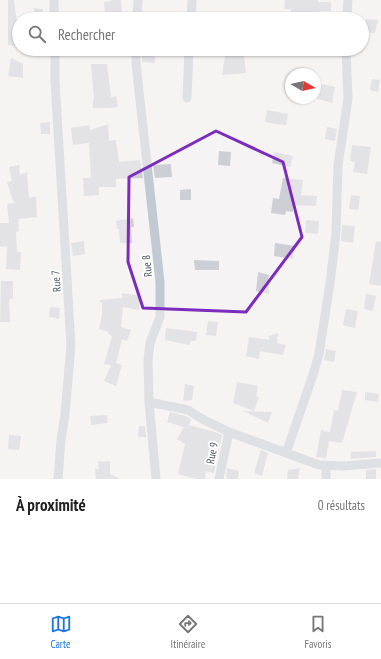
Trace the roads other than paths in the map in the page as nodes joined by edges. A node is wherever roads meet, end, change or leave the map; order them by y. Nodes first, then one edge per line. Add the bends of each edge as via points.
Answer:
1 (54, 0) edge
2 (138, 0) edge
3 (192, 0) edge
4 (348, 0) edge
5 (54, 12) edge
6 (137, 12) edge
7 (191, 12) edge
8 (347, 12) edge
9 (55, 56) edge
10 (136, 56) edge
11 (189, 56) edge
12 (346, 56) edge
13 (187, 98) dead end
14 (149, 402) junction
15 (228, 432) junction
16 (286, 453) junction
17 (381, 463) edge
18 (326, 466) junction
19 (58, 479) edge
20 (156, 479) edge
21 (219, 479) edge
22 (326, 479) edge

1 - 5 street
2 - 6 street
3 - 7 street
4 - 8 street
9 - 19 street, Rue 7 via 71,346
10 - 14 street, Rue 8 via 160,282 160,317 150,343 148,361
11 - 13 street
12 - 16 street via 348,99 338,165 336,233 330,283 319,354
14 - 15 street via 188,410
14 - 20 street, Rue 8
15 - 16 street
15 - 21 street, Rue 9
16 - 18 street
17 - 18 street
18 - 22 street

